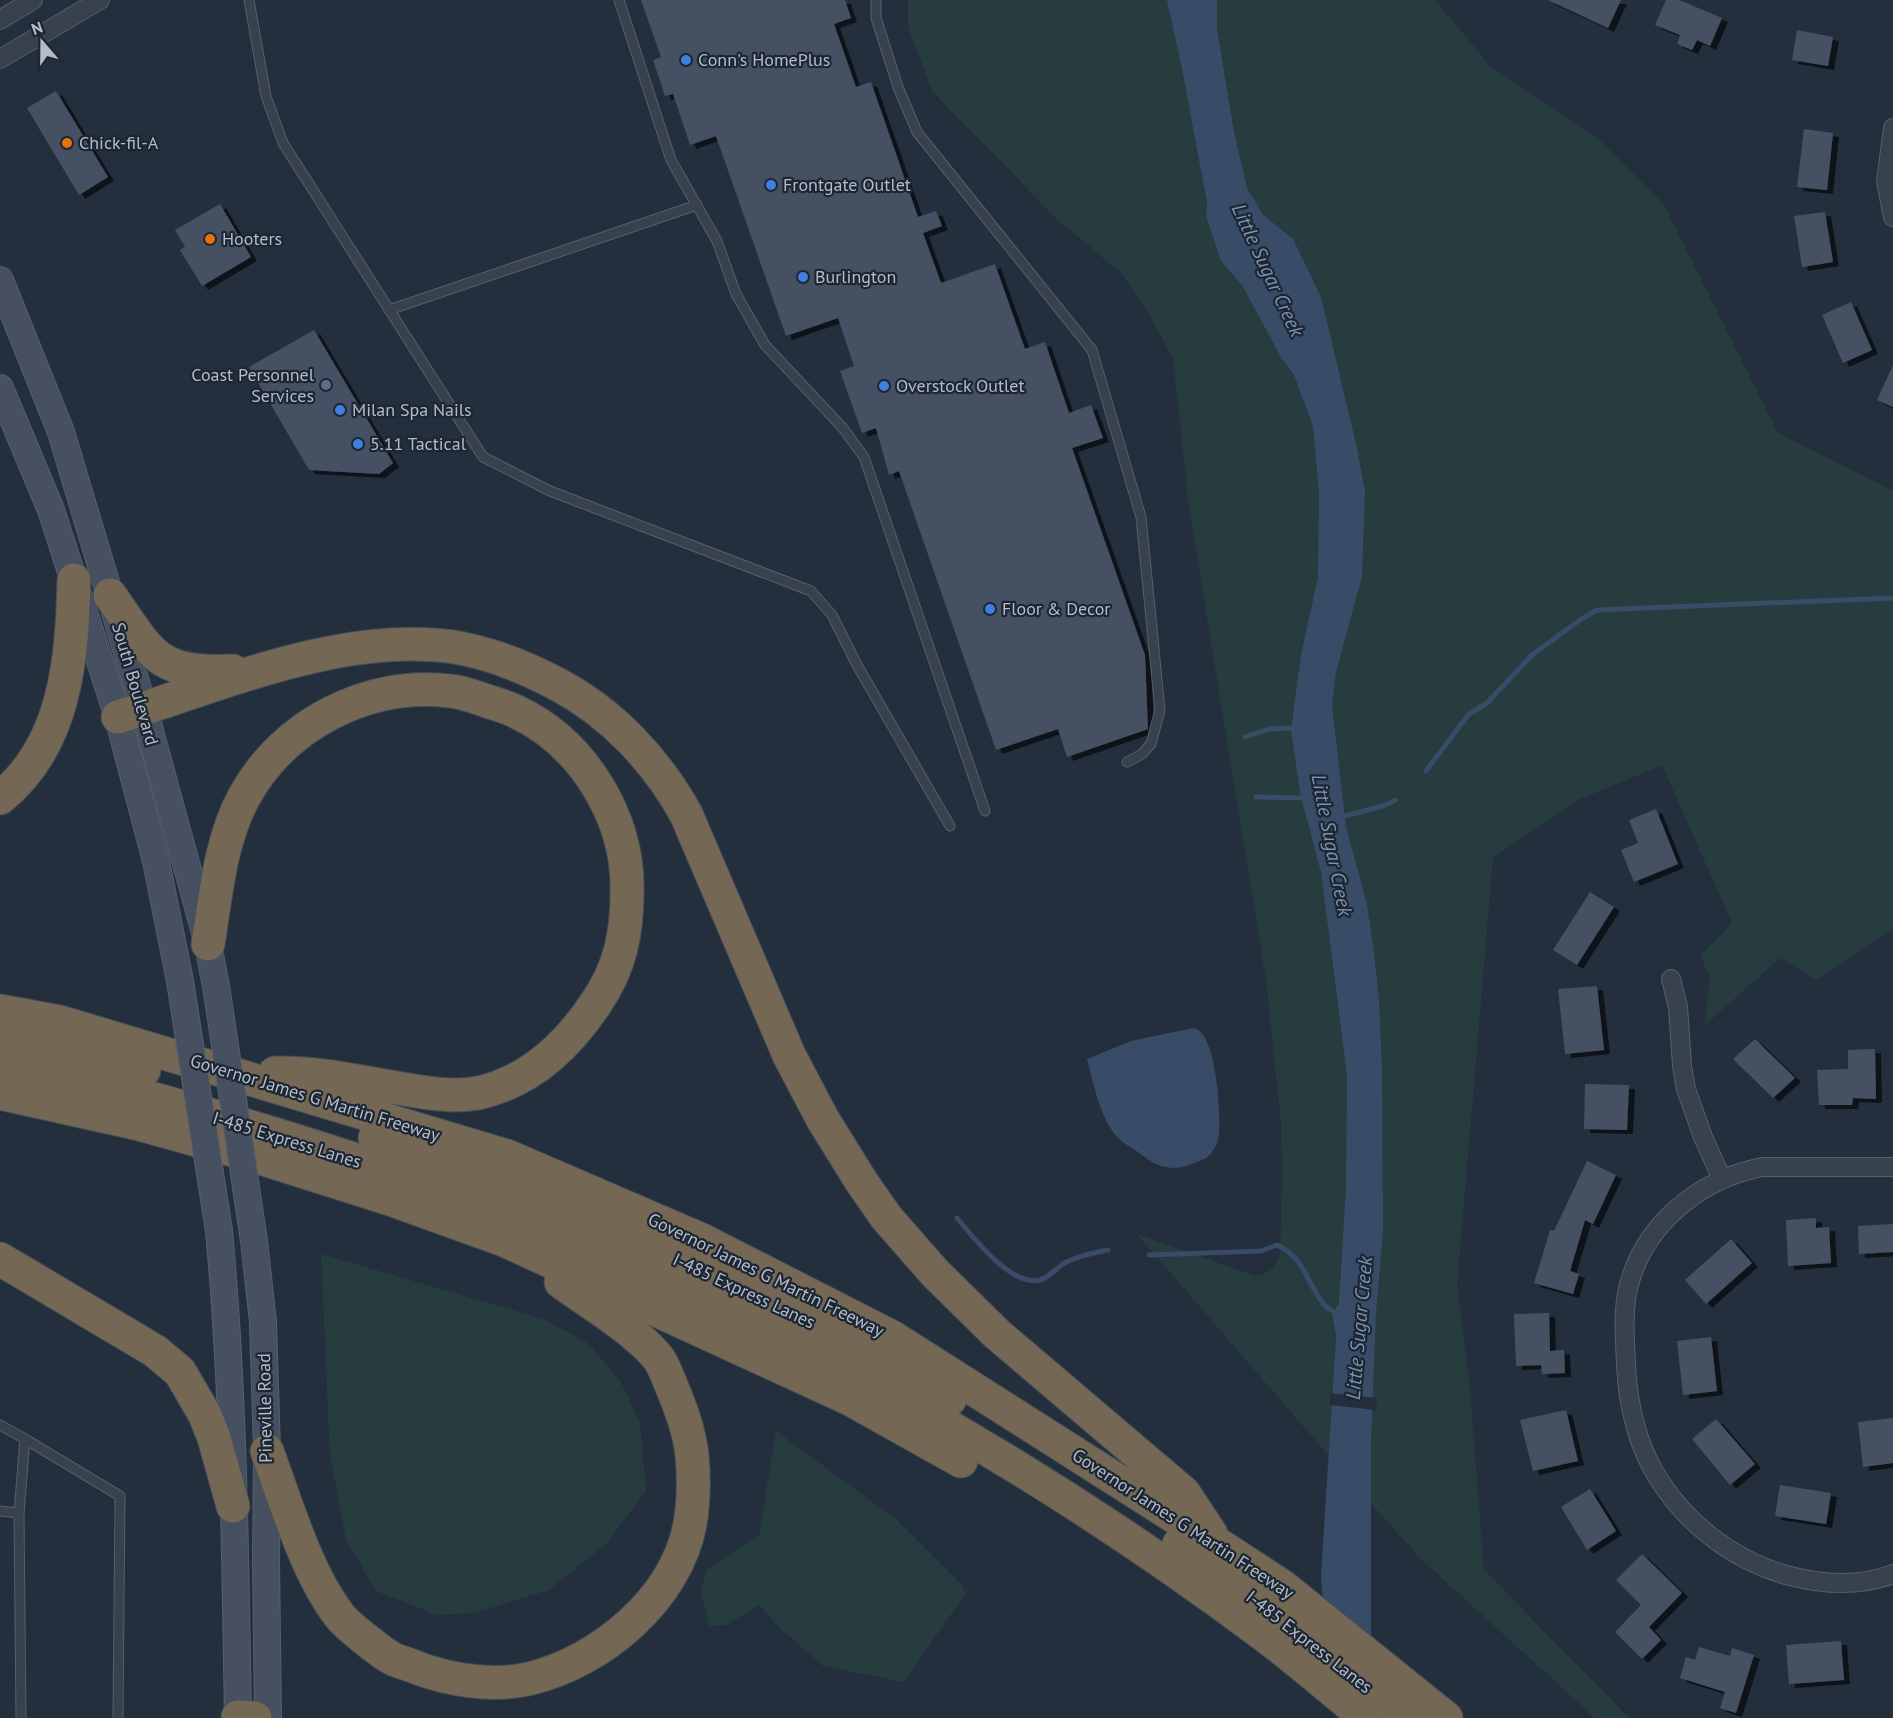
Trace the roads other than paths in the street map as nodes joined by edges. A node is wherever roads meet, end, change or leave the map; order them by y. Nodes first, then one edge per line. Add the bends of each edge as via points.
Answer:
1 (33, 0) edge
2 (100, 0) edge
3 (249, 0) edge
4 (619, 0) edge
5 (876, 0) edge
6 (0, 20) edge
7 (0, 59) edge
8 (1893, 128) edge
9 (697, 205) junction
10 (1893, 217) edge
11 (0, 280) edge
12 (389, 310) junction
13 (0, 388) edge
14 (74, 580) junction
15 (110, 595) junction
16 (268, 669) junction
17 (131, 713) junction
18 (1127, 762) dead end
19 (0, 798) edge
20 (985, 811) dead end
21 (950, 826) dead end
22 (208, 944) junction
23 (1671, 979) dead end
24 (0, 1011) edge
25 (0, 1037) edge
26 (0, 1065) edge
27 (233, 1086) junction
28 (0, 1093) edge
29 (199, 1105) joint
30 (1893, 1167) edge
31 (1722, 1179) junction
32 (504, 1240) junction
33 (0, 1259) edge
34 (0, 1425) edge
35 (25, 1438) junction
36 (267, 1451) junction
37 (233, 1506) junction
38 (0, 1511) edge
39 (19, 1513) junction
40 (1219, 1545) junction
41 (1893, 1574) edge
42 (1275, 1628) junction
43 (1429, 1715) edge
44 (21, 1718) edge
45 (118, 1718) edge
46 (250, 1718) edge
47 (1332, 1718) edge
48 (1366, 1718) edge

1 - 6 street
2 - 7 street
3 - 12 lane via 266,96 283,143
4 - 9 lane via 672,160
5 - 18 lane via 876,18 917,132 1092,350 1141,517 1160,710 1151,744
8 - 10 street via 1887,174
9 - 12 lane
9 - 20 lane via 717,241 736,294 765,345 828,411 864,458
11 - 15 main road, South Boulevard via 61,432
12 - 21 lane via 483,457 550,491 811,591 832,615
13 - 14 main road, South Boulevard via 51,510
14 - 17 main road, South Boulevard
14 - 19 highway via 70,654 60,708 41,750
15 - 16 highway via 150,651 173,666 206,672
15 - 17 main road, South Boulevard
16 - 17 highway
16 - 40 highway via 387,645 454,647 534,672 579,695 630,739 673,790 686,814 789,1055 822,1118 886,1217 997,1334 1184,1493
17 - 22 main road, South Boulevard
17 - 29 main road, South Boulevard, bridge
22 - 27 main road, South Boulevard, bridge
22 - 27 highway via 232,825 243,798 263,767 319,718 357,701 388,693 452,691 518,712 541,727 577,758 599,788 618,826 626,857 627,913 623,944 612,976 562,1047 522,1076 478,1093 458,1095 304,1072
23 - 31 street via 1678,1007 1686,1089
24 - 27 highway, Governor James G Martin Freeway via 60,1022
25 - 42 highway, I-485 Express Lanes via 116,1062 375,1138 644,1244 889,1363 1053,1460 1146,1520
26 - 42 highway, I-485 Express Lanes via 163,1102 390,1172 554,1232 660,1278 834,1363 1035,1479 1167,1566
27 - 36 main road, Pineville Road, bridge via 263,1322
27 - 40 highway, Governor James G Martin Freeway via 507,1156 702,1240 892,1337
28 - 32 highway via 139,1124 254,1156 390,1198
29 - 37 main road, Pineville Road, bridge via 225,1295
30 - 31 street via 1762,1167
31 - 41 street via 1693,1194 1657,1228 1636,1265 1628,1290 1624,1331 1627,1382 1644,1450 1657,1476 1685,1514 1708,1535 1750,1562 1799,1578 1835,1583 1868,1582
32 - 36 highway via 635,1336 660,1360 690,1437 694,1490 682,1551 663,1588 620,1635 561,1669 501,1682 432,1674 392,1658 340,1617 316,1578
32 - 47 highway via 850,1399 1024,1496 1171,1594 1278,1672
33 - 37 highway via 155,1351 180,1372 206,1415
34 - 35 lane
35 - 39 lane
35 - 45 lane via 120,1496
36 - 46 main road, Pineville Road via 266,1561
37 - 46 main road, Pineville Road
38 - 39 lane
39 - 44 lane
40 - 43 highway, Governor James G Martin Freeway via 1282,1586
42 - 43 highway, I-485 Express Lanes
42 - 48 highway, I-485 Express Lanes

